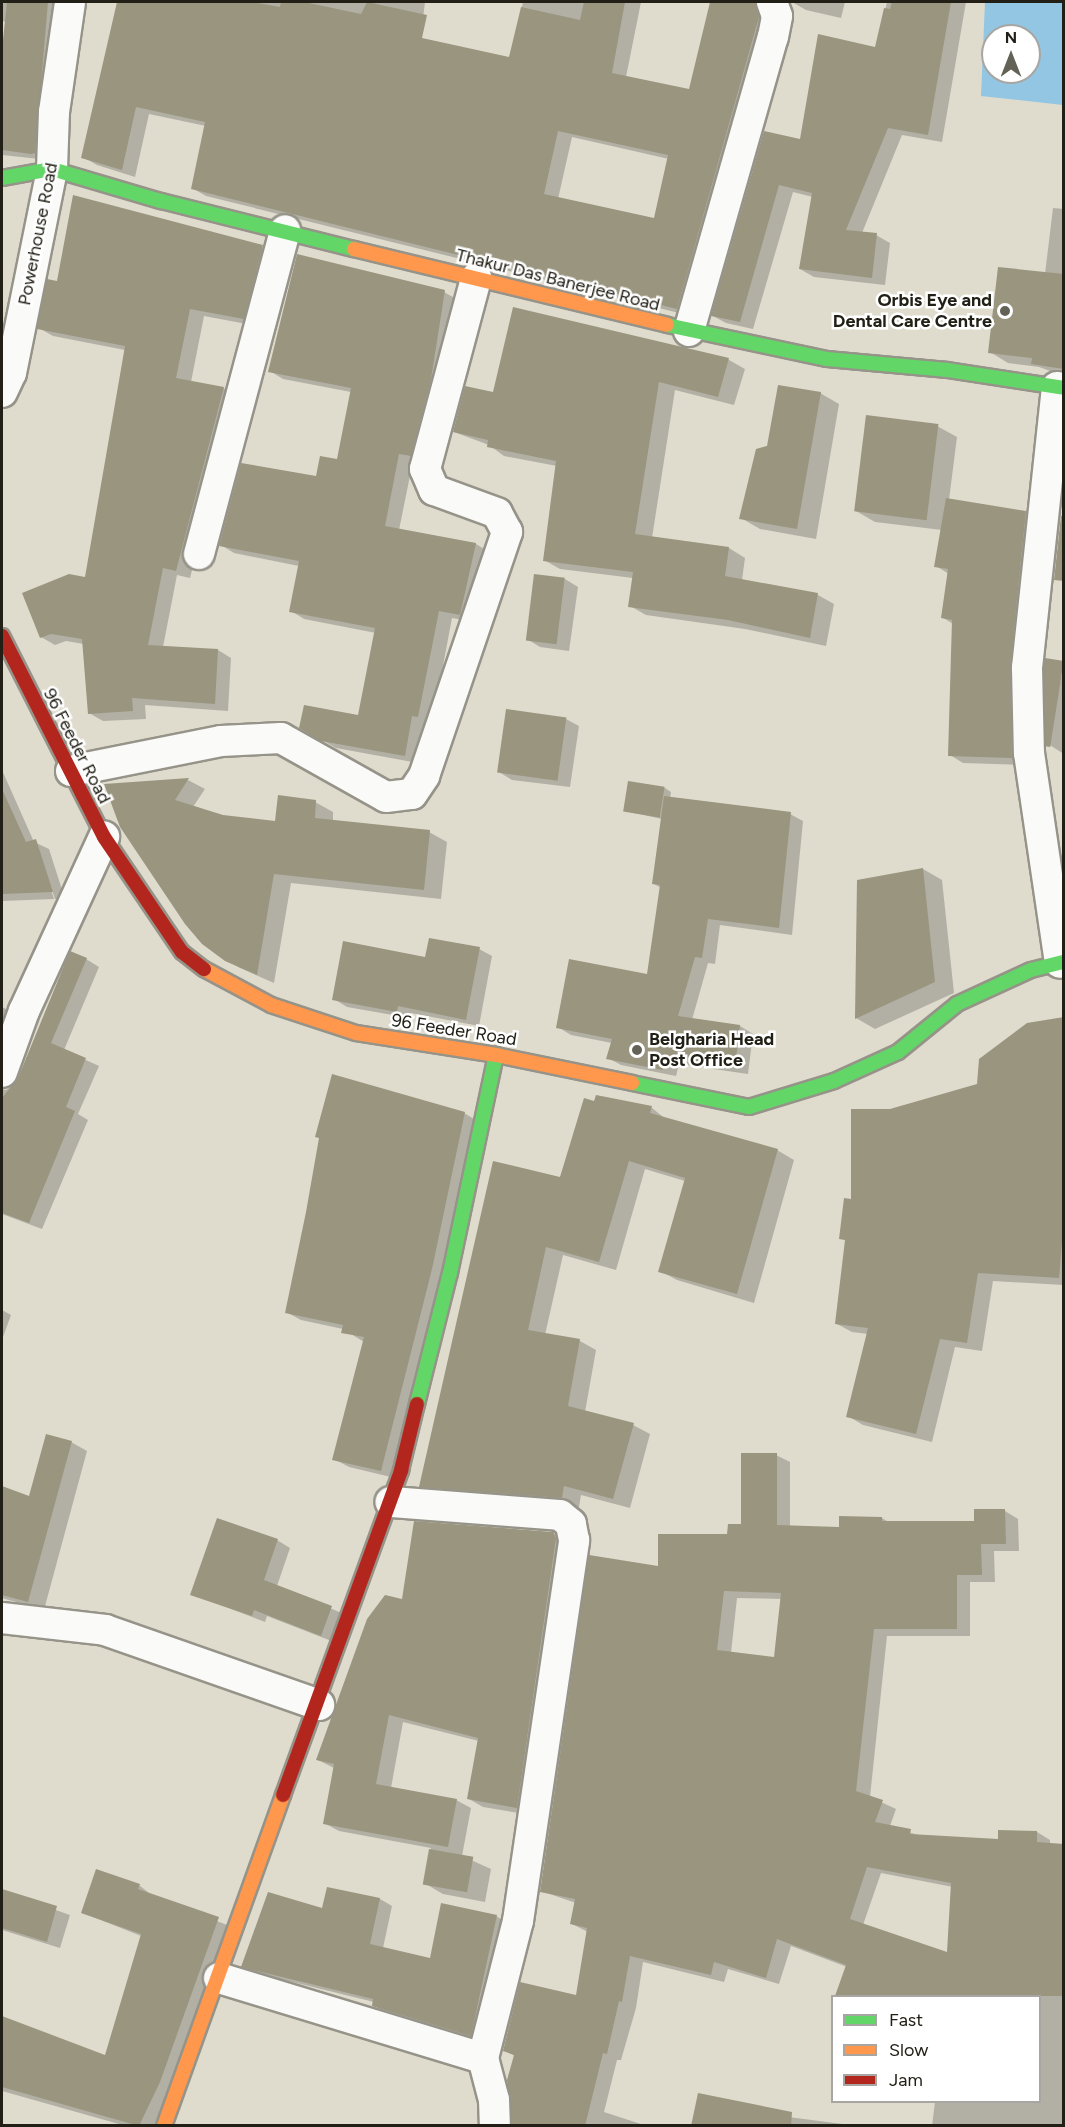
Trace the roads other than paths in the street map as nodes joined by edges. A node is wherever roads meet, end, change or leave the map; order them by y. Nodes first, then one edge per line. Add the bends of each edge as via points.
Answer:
1 (70, 2) edge
2 (772, 2) edge
3 (52, 169) junction
4 (2, 178) edge
5 (285, 230) junction
6 (476, 278) junction
7 (688, 331) junction
8 (1060, 387) edge
9 (2, 392) edge
10 (199, 554) dead end
11 (2, 636) edge
12 (70, 771) junction
13 (104, 837) junction
14 (1062, 962) edge
15 (496, 1055) junction
16 (2, 1072) edge
17 (390, 1502) junction
18 (2, 1618) edge
19 (319, 1705) junction
20 (219, 1978) junction
21 (483, 2058) junction
22 (164, 2126) edge
23 (495, 2126) edge

1 - 3 street, Powerhouse Road via 54,112
2 - 7 street via 777,16 773,37
3 - 4 street
3 - 5 street, Thakur Das Banerjee Road via 161,201
3 - 9 street, Powerhouse Road via 11,373
5 - 6 street, Thakur Das Banerjee Road
5 - 10 street
6 - 7 street, Thakur Das Banerjee Road
6 - 12 street via 425,469 434,489 497,513 507,532 424,776 412,794 386,797 281,738 221,741
7 - 8 street, Thakur Das Banerjee Road via 827,359 947,370
8 - 14 street via 1027,668 1029,753
11 - 12 street, 96 Feeder Road
12 - 13 street, 96 Feeder Road
13 - 15 street, 96 Feeder Road via 182,952 211,975 271,1005 356,1033
13 - 16 street via 24,1011
14 - 15 street, 96 Feeder Road via 1031,970 957,1004 898,1052 834,1081 748,1107
15 - 17 street via 450,1273
17 - 19 street
17 - 21 street via 560,1515 571,1524 574,1540 518,1921
18 - 19 street via 105,1630
19 - 20 street
20 - 21 street
20 - 22 street
21 - 23 street via 494,2100

